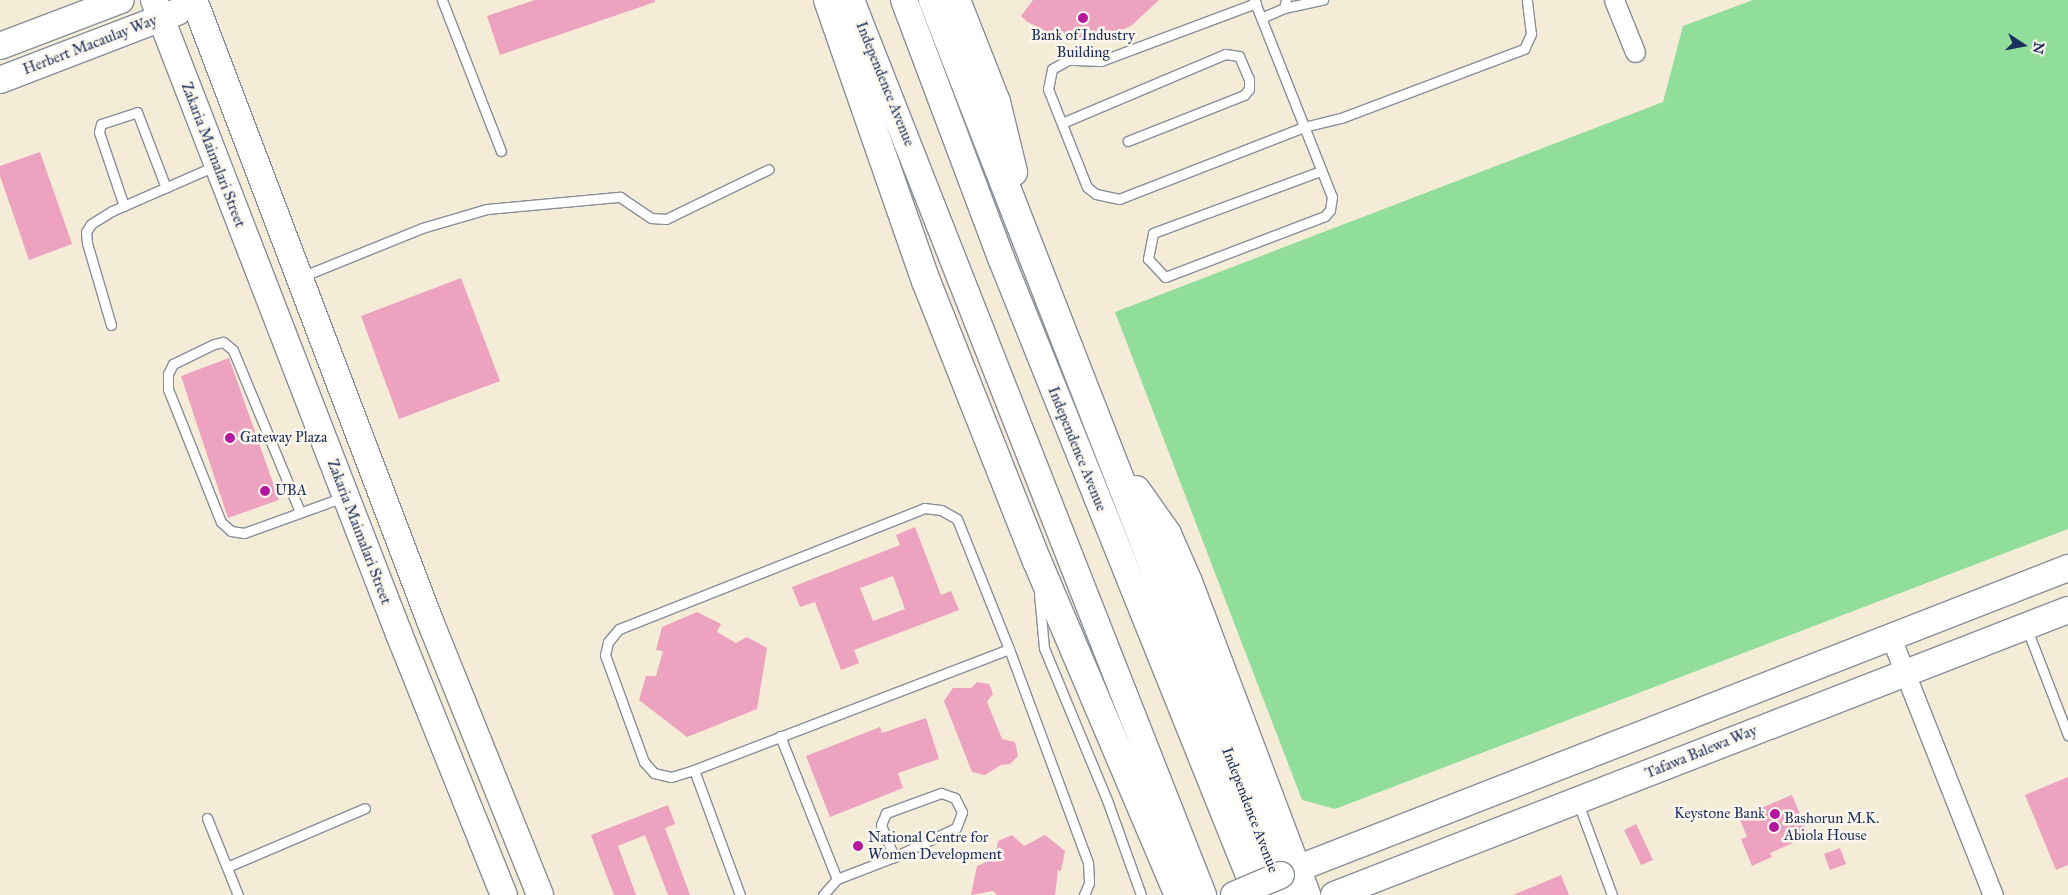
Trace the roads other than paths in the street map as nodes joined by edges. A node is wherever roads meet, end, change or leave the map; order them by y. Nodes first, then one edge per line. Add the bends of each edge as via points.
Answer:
1 (121, 0) edge
2 (442, 0) edge
3 (828, 0) edge
4 (851, 0) edge
5 (904, 0) edge
6 (933, 0) edge
7 (956, 0) edge
8 (1323, 0) edge
9 (1527, 0) edge
10 (1614, 0) edge
11 (200, 2) edge
12 (1255, 2) edge
13 (1285, 4) edge
14 (157, 9) edge
15 (1262, 18) junction
16 (0, 46) edge
17 (1635, 52) dead end
18 (0, 80) edge
19 (1062, 123) junction
20 (1304, 127) junction
21 (1128, 141) dead end
22 (501, 151) dead end
23 (218, 165) junction
24 (769, 169) dead end
25 (1321, 171) junction
26 (166, 188) junction
27 (124, 206) junction
28 (1022, 233) junction
29 (299, 278) junction
30 (111, 325) dead end
31 (345, 496) junction
32 (300, 512) junction
33 (1037, 561) junction
34 (2068, 568) edge
35 (410, 569) junction
36 (379, 583) junction
37 (2068, 610) edge
38 (2026, 626) junction
39 (1890, 635) junction
40 (1008, 649) junction
41 (1905, 671) junction
42 (2068, 735) edge
43 (780, 736) junction
44 (694, 770) junction
45 (1577, 801) junction
46 (365, 808) dead end
47 (207, 818) dead end
48 (894, 857) junction
49 (227, 867) junction
50 (836, 879) junction
51 (1286, 879) edge
52 (238, 895) edge
53 (504, 895) edge
54 (540, 895) edge
55 (740, 895) edge
56 (823, 895) edge
57 (1084, 895) edge
58 (1141, 895) edge
59 (1179, 895) edge
60 (1203, 895) edge
61 (1234, 895) edge
62 (1257, 895) edge
63 (1306, 895) edge
64 (1334, 895) edge
65 (1612, 895) edge
66 (1993, 895) edge

1 - 16 main road, Herbert Macaulay Way
2 - 22 lane
3 - 33 main road, Independence Avenue via 926,281
4 - 60 main road, Independence Avenue
5 - 62 main road, Independence Avenue via 1001,258
6 - 28 main road, Independence Avenue
7 - 28 main road via 996,102 1007,140
8 - 13 lane
9 - 20 lane via 1531,34 1524,49 1341,118
10 - 17 street
11 - 14 main road, Herbert Macaulay Way
11 - 29 main road
12 - 15 lane
12 - 19 lane via 1101,61 1068,60 1052,69 1048,89
13 - 15 lane
14 - 18 main road, Herbert Macaulay Way
14 - 23 main road, Zakaria Maimalari Street
15 - 20 lane
19 - 20 lane via 1087,187 1096,194 1119,199
19 - 21 lane via 1225,54 1240,56 1249,78 1249,89 1244,95
20 - 25 lane
23 - 26 lane
23 - 31 main road, Zakaria Maimalari Street
24 - 29 lane via 666,219 651,218 620,197 488,209 422,228
25 - 25 lane via 1332,197 1330,210 1324,216 1165,277 1148,259 1153,233
26 - 27 lane
26 - 27 lane via 137,112 101,124 98,132
27 - 30 lane via 91,224 86,232
28 - 51 main road, Independence Avenue via 1117,468 1156,538
29 - 35 main road
31 - 32 lane
31 - 36 main road, Zakaria Maimalari Street
32 - 32 lane via 244,533 231,531 221,522 168,389 168,374 174,364 214,344 223,342 233,350
33 - 58 lane via 1044,648 1107,800
33 - 59 main road, Independence Avenue
34 - 39 main road
35 - 36 main road
35 - 54 main road
36 - 53 main road, Zakaria Maimalari Street
37 - 38 main road, Tafawa Balewa Way
38 - 41 main road, Tafawa Balewa Way
38 - 42 lane
39 - 41 street
39 - 51 main road
40 - 43 lane
40 - 44 lane via 957,519 942,510 924,508 908,512 619,629 608,642 605,655 608,672 644,762 654,773 671,777
40 - 57 lane via 1088,864 1089,882
41 - 45 main road, Tafawa Balewa Way
41 - 66 street
43 - 44 lane
43 - 50 lane
44 - 55 lane
45 - 64 main road, Tafawa Balewa Way
45 - 65 lane
46 - 49 lane
47 - 49 lane
48 - 48 lane via 956,828 962,812 955,798 940,793 886,814 881,825
48 - 50 lane
49 - 52 lane
50 - 56 lane
51 - 61 main road, bridge
51 - 63 main road, Independence Avenue

